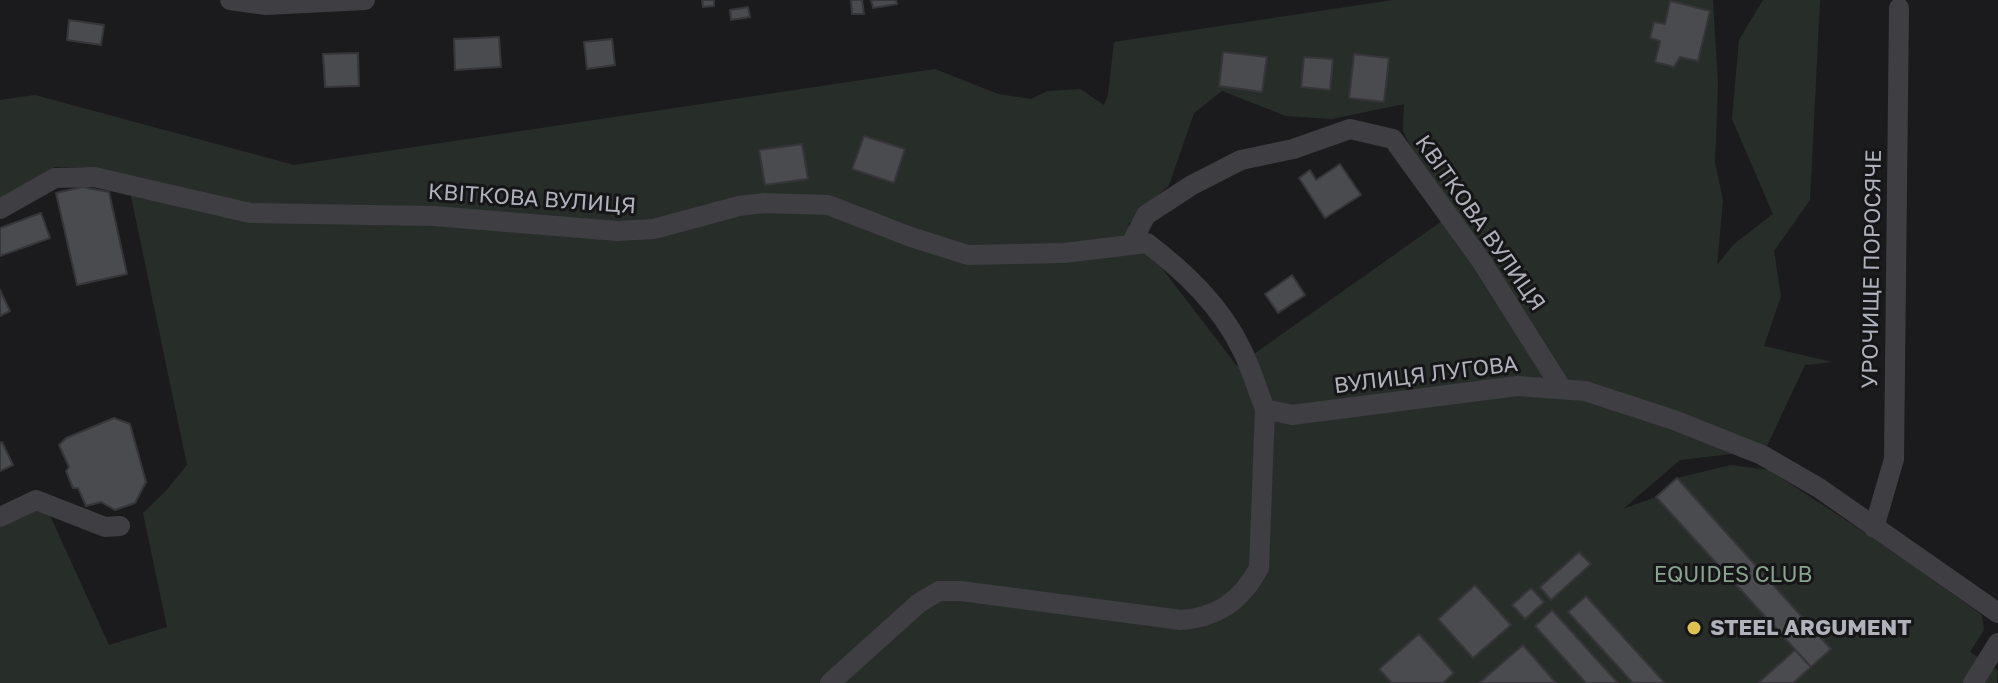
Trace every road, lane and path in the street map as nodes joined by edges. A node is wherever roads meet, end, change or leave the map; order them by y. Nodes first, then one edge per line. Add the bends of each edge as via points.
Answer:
1 (230, 0) edge
2 (365, 0) edge
3 (1899, 8) dead end
4 (0, 209) edge
5 (1131, 244) junction
6 (1562, 389) junction
7 (1265, 409) junction
8 (0, 517) edge
9 (120, 526) dead end
10 (1874, 528) junction
11 (1998, 613) edge
12 (1998, 643) edge
13 (830, 683) edge
14 (1973, 683) edge

1 - 2 street via 266,5
3 - 10 street, УРОЧИЩЕ ПОРОСЯЧЕ via 1894,459
4 - 5 street, КВІТКОВА ВУЛИЦЯ via 55,178 94,177 250,213 434,216 617,231 654,229 739,206 828,205 968,255 1064,253
5 - 6 street, КВІТКОВА ВУЛИЦЯ via 1146,215 1241,160 1350,129 1393,139 1482,262
5 - 7 street via 1147,243 1182,270 1221,314 1243,350
6 - 7 street, ВУЛИЦЯ ЛУГОВА via 1517,386 1292,415
6 - 10 street, ВУЛИЦЯ ЛУГОВА via 1585,391 1674,420 1762,455
7 - 13 street via 1259,568 1248,589 1223,611 1181,620 939,591
8 - 9 street via 36,500 105,527
10 - 11 street, ВУЛИЦЯ ЛУГОВА
12 - 14 street

